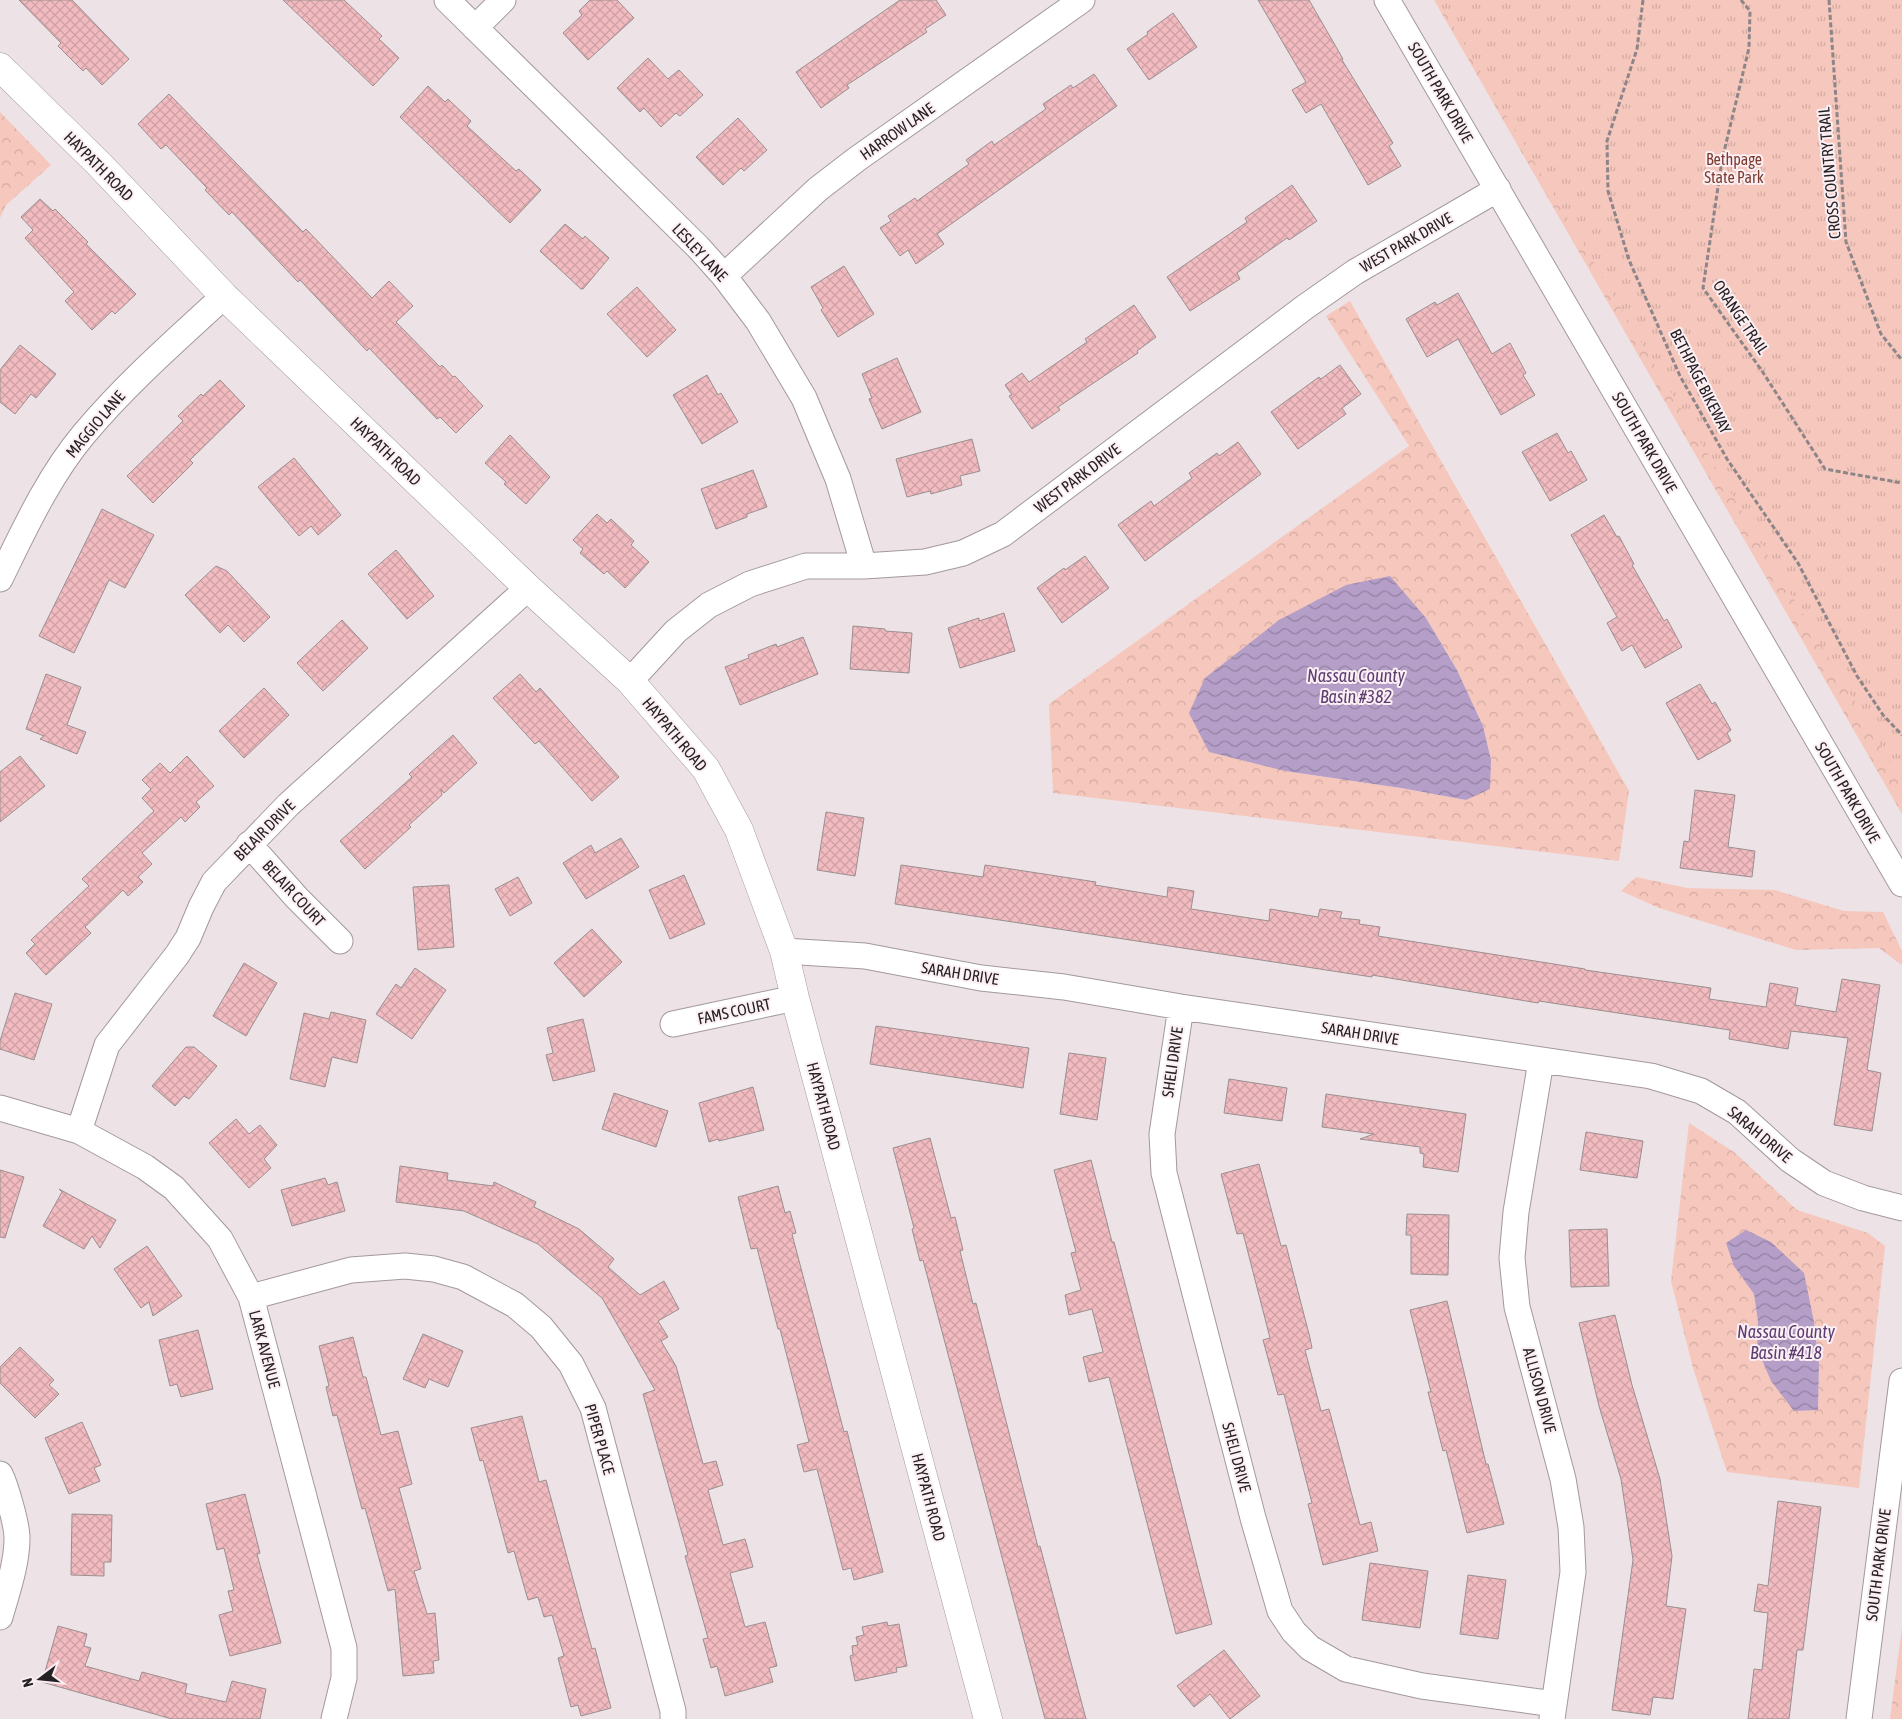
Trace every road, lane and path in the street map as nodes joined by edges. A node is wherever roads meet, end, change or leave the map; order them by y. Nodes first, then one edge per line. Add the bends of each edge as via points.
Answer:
1 (446, 0) edge
2 (503, 0) edge
3 (1082, 0) edge
4 (1387, 0) edge
5 (1643, 0) edge
6 (1741, 0) edge
7 (1829, 0) edge
8 (475, 28) junction
9 (0, 67) edge
10 (1498, 189) junction
11 (724, 276) junction
12 (224, 296) junction
13 (1902, 360) edge
14 (1902, 483) edge
15 (864, 566) junction
16 (0, 579) edge
17 (528, 588) junction
18 (630, 681) junction
19 (1902, 736) edge
20 (249, 844) junction
21 (1902, 884) edge
22 (340, 941) dead end
23 (784, 950) junction
24 (795, 998) junction
25 (1181, 1006) junction
26 (673, 1024) dead end
27 (1541, 1061) junction
28 (0, 1108) edge
29 (79, 1130) junction
30 (1902, 1208) edge
31 (251, 1297) junction
32 (1902, 1381) edge
33 (0, 1474) edge
34 (0, 1617) edge
35 (1553, 1711) edge
36 (334, 1719) edge
37 (672, 1719) edge
38 (988, 1719) edge
39 (1859, 1719) edge

1 - 8 street, LESLEY LANE
2 - 8 street
3 - 11 street, HARROW LANE via 818,188
4 - 10 street, SOUTH PARK DRIVE
5 - 19 path, BETHPAGE BIKEWAY via 1637,49 1608,141 1608,191 1629,260 1680,376 1727,458 1798,563 1857,676 1883,715
6 - 14 path, ORANGE TRAIL via 1750,11 1749,48 1722,160 1702,288 1762,371 1826,469
7 - 13 path, CROSS COUNTRY TRAIL via 1846,242 1881,334
8 - 11 street, LESLEY LANE
9 - 12 street, HAYPATH ROAD via 99,164
10 - 15 street, WEST PARK DRIVE via 1355,272 1003,534 963,553 925,562
10 - 21 street, SOUTH PARK DRIVE
11 - 15 street, LESLEY LANE via 758,321 804,398 838,479
12 - 16 street, MAGGIO LANE via 124,389 82,436 51,482
12 - 17 street, HAYPATH ROAD
15 - 18 street, WEST PARK DRIVE via 806,566 750,584 709,605 676,631
17 - 18 street, HAYPATH ROAD
17 - 20 street, BELAIR DRIVE
18 - 23 street, HAYPATH ROAD via 706,769 739,830
20 - 22 street, BELAIR COURT
20 - 29 street, BELAIR DRIVE via 214,882 177,955 107,1045
23 - 24 street, HAYPATH ROAD
23 - 25 street, SARAH DRIVE via 865,956 981,978 1064,987
24 - 26 street, FAMS COURT
24 - 38 street, HAYPATH ROAD
25 - 27 street, SARAH DRIVE
25 - 35 street, SHELI DRIVE via 1162,1134 1164,1172 1280,1611 1310,1648 1346,1669
27 - 30 street, SARAH DRIVE via 1651,1076 1701,1091 1737,1112 1790,1160 1824,1183
27 - 35 street, ALLISON DRIVE via 1516,1212 1512,1258 1517,1307 1563,1479 1572,1527 1573,1572
28 - 29 street, LARK AVENUE
29 - 31 street, LARK AVENUE via 145,1167 174,1188 220,1239
31 - 36 street, LARK AVENUE via 344,1648 344,1678
31 - 37 street, PIPER PLACE via 351,1270 405,1266 434,1269 463,1277 515,1305 541,1327 571,1364 593,1408
32 - 39 street, SOUTH PARK DRIVE
33 - 34 street via 17,1536 12,1573

